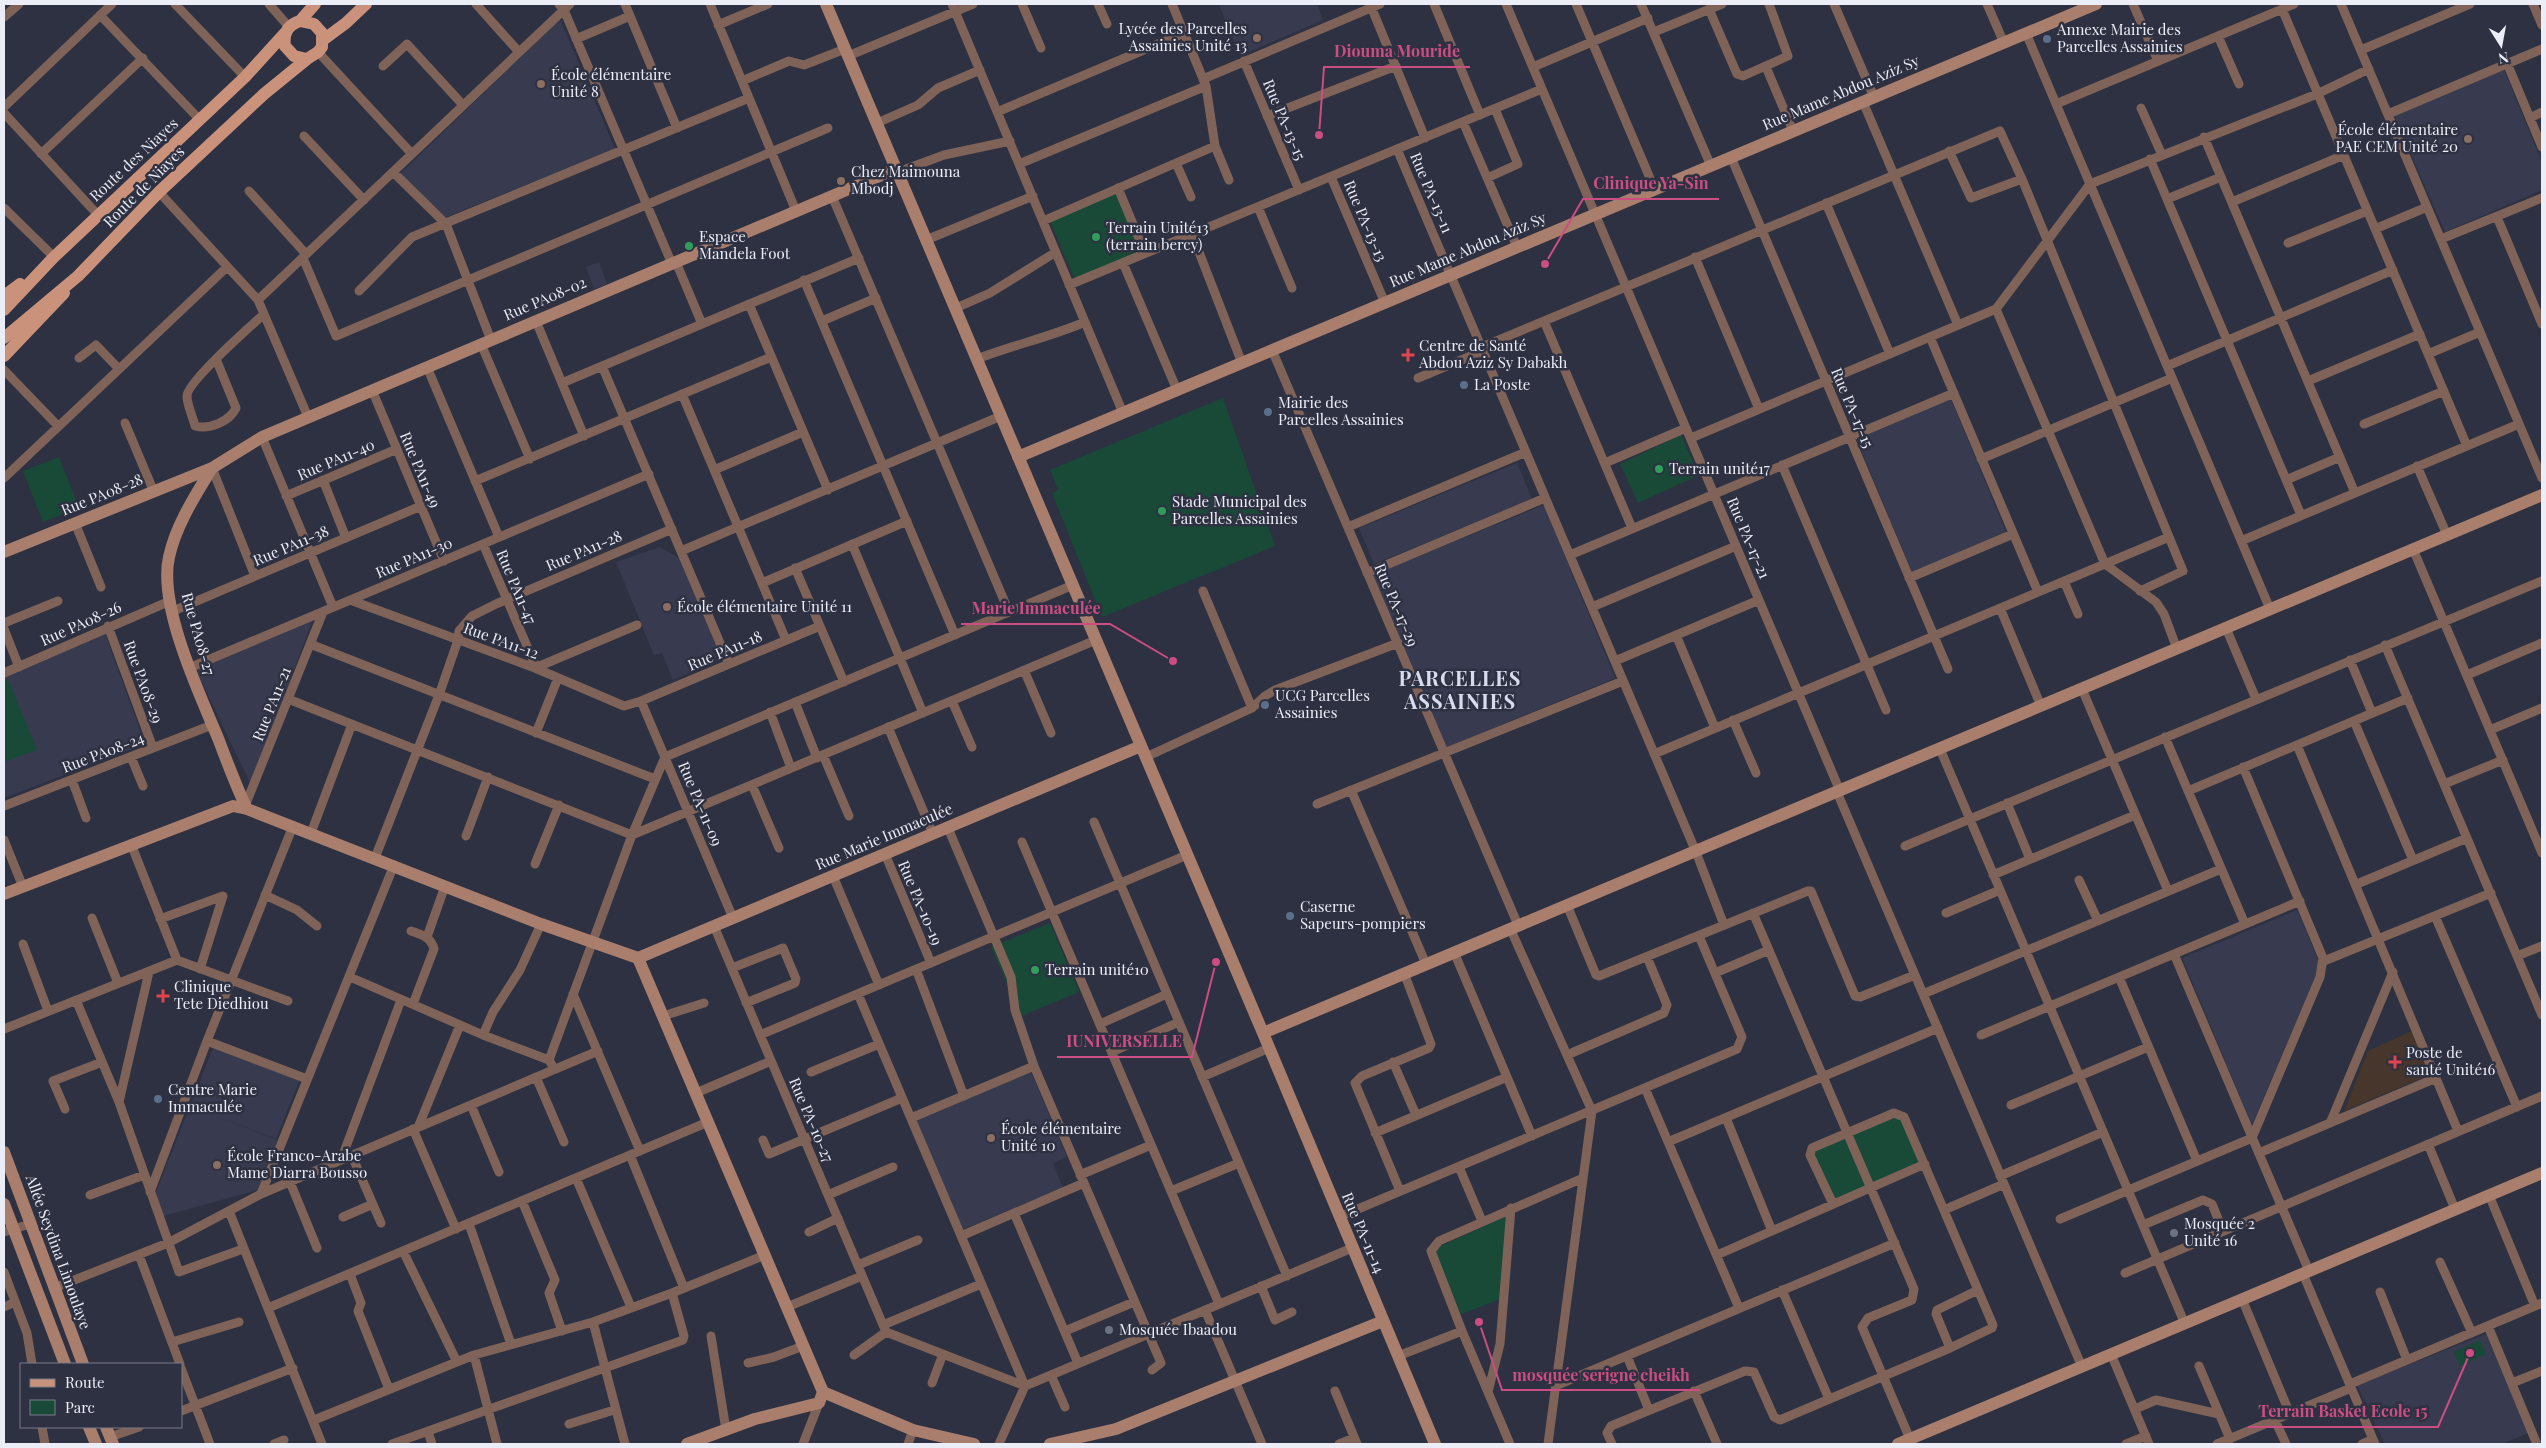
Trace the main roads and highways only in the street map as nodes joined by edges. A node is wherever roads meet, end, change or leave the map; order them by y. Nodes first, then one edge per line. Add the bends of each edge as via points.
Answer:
1 (315, 4) edge
2 (366, 4) edge
3 (300, 21) junction
4 (287, 30) junction
5 (323, 40) junction
6 (306, 59) junction
7 (52, 259) junction
8 (78, 276) junction
9 (4, 296) edge
10 (4, 310) edge
11 (4, 338) edge
12 (4, 356) edge

1 - 3 main road
2 - 5 main road
3 - 4 main road
3 - 5 main road via 314,24 322,33
4 - 6 main road via 285,46 289,53
4 - 7 main road, Route des Niayes via 200,120
5 - 6 main road, Route de Niayes via 318,52
6 - 8 main road, Route de Niayes via 159,192
7 - 9 main road
7 - 10 main road, Route des Niayes
8 - 11 main road, Route de Niayes
8 - 12 main road

